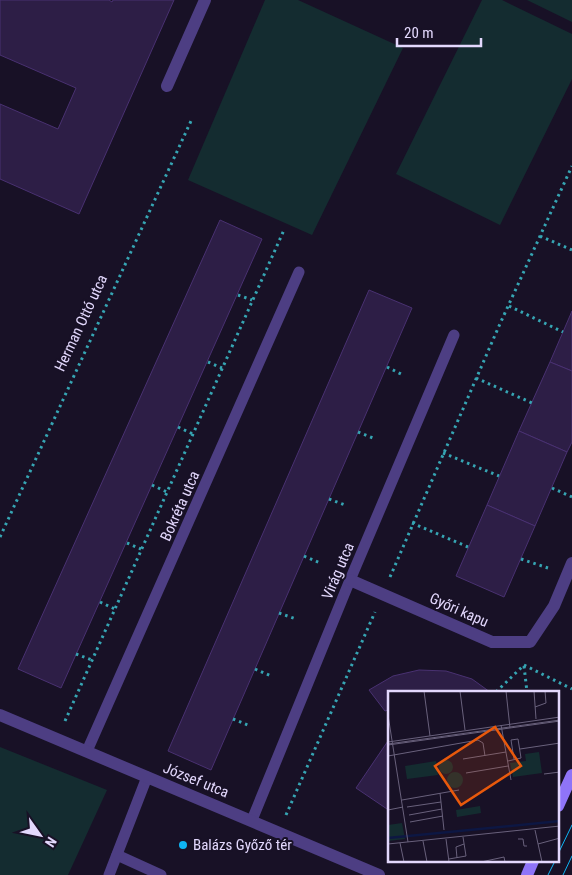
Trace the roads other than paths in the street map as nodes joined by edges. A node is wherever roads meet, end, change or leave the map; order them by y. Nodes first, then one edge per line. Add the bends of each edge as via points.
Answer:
1 (205, 0) edge
2 (166, 86) dead end
3 (299, 272) dead end
4 (454, 335) dead end
5 (570, 569) edge
6 (350, 580) junction
7 (0, 714) edge
8 (87, 751) junction
9 (572, 775) edge
10 (147, 777) junction
11 (560, 802) edge
12 (252, 820) junction
13 (117, 855) junction
14 (533, 862) edge
15 (109, 875) edge
16 (161, 875) edge
17 (379, 875) edge
18 (527, 875) edge

1 - 2 street
3 - 8 lane, Bokréta utca
4 - 6 lane, Virág utca
5 - 6 street, Győri kapu via 554,606 530,642 492,642
6 - 12 lane, Virág utca
7 - 8 street, József utca
8 - 10 street, József utca
9 - 11 street
10 - 12 street, József utca
10 - 13 lane
12 - 17 street, József utca
13 - 15 lane
13 - 16 lane
14 - 18 street

